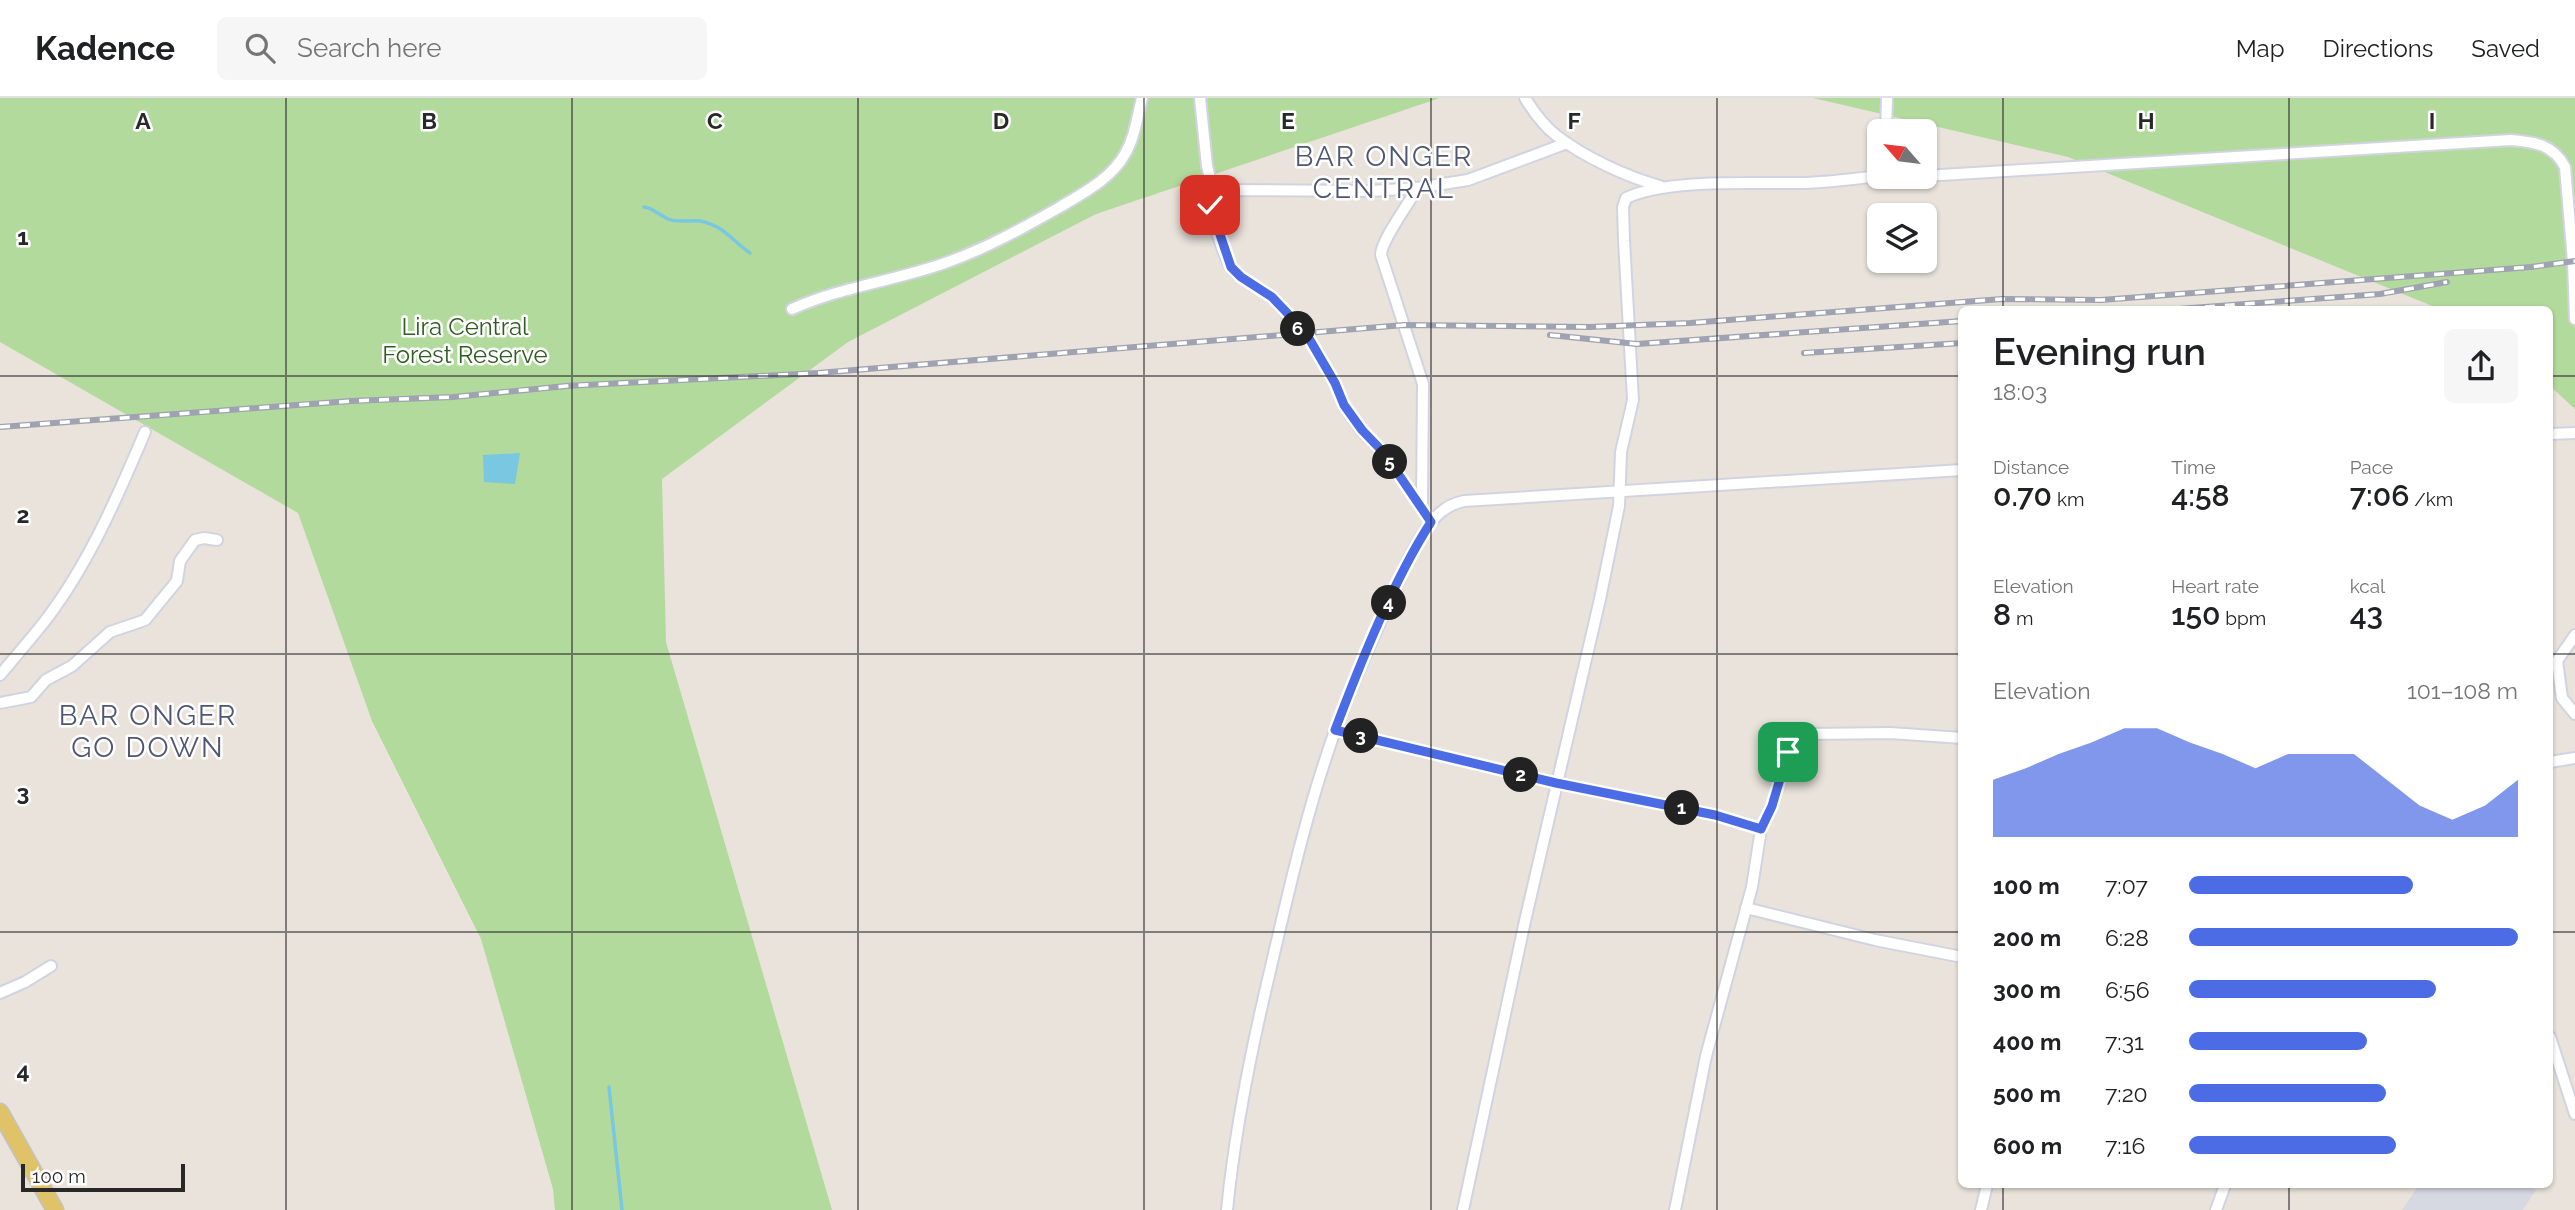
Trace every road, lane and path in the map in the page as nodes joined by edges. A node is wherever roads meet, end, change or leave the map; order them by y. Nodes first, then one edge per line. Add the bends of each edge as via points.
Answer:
1 (1142, 98) edge
2 (1200, 98) edge
3 (1525, 98) edge
4 (1886, 98) edge
5 (1886, 119) edge
6 (1566, 143) junction
7 (1937, 175) edge
8 (1867, 177) edge
9 (1417, 188) junction
10 (1667, 188) junction
11 (1213, 191) junction
12 (792, 309) dead end
13 (2575, 319) edge
14 (145, 432) dead end
15 (2575, 433) edge
16 (2553, 434) edge
17 (1958, 470) edge
18 (1619, 491) junction
19 (1422, 505) junction
20 (1431, 522) junction
21 (217, 540) dead end
22 (2575, 635) edge
23 (0, 675) edge
24 (0, 703) edge
25 (2575, 715) edge
26 (1335, 730) junction
27 (1958, 738) edge
28 (2575, 758) edge
29 (2553, 762) edge
30 (1556, 783) junction
31 (1761, 829) junction
32 (1746, 908) junction
33 (1958, 956) edge
34 (51, 966) dead end
35 (0, 993) edge
36 (2553, 1046) edge
37 (0, 1112) edge
38 (2575, 1114) edge
39 (1986, 1188) edge
40 (2224, 1188) edge
41 (55, 1210) edge
42 (1227, 1210) edge
43 (1463, 1210) edge
44 (1675, 1210) edge
45 (1982, 1210) edge
46 (2216, 1210) edge

1 - 12 street via 1125,155 1091,189 991,246
2 - 11 street
3 - 6 street
4 - 5 street
6 - 9 street via 1468,180
6 - 10 street via 1642,181
7 - 13 street via 2535,142 2559,156 2565,167
8 - 10 street
9 - 11 street
9 - 19 street via 1381,255 1423,384
10 - 18 street via 1638,192 1626,198 1623,207 1633,400 1621,452
11 - 19 street via 1212,213 1231,267 1272,297 1307,335 1344,405
14 - 23 street via 84,561 46,620
15 - 16 street
17 - 18 street
18 - 20 street via 1464,501
18 - 30 street via 1600,599
19 - 20 street
20 - 26 street via 1392,596
21 - 24 street via 195,540 180,561 177,582 145,620 110,632 72,666 46,680 31,697
22 - 25 street via 2557,661 2562,698
26 - 30 street
26 - 42 street via 1293,870 1254,1040
27 - 31 street via 1891,733 1809,734 1797,739 1788,752
28 - 29 street
30 - 31 street via 1715,815
30 - 43 street
31 - 32 street
32 - 33 street
32 - 44 street via 1706,1056
34 - 35 street
36 - 38 street
37 - 41 main road
39 - 45 street
40 - 46 street

